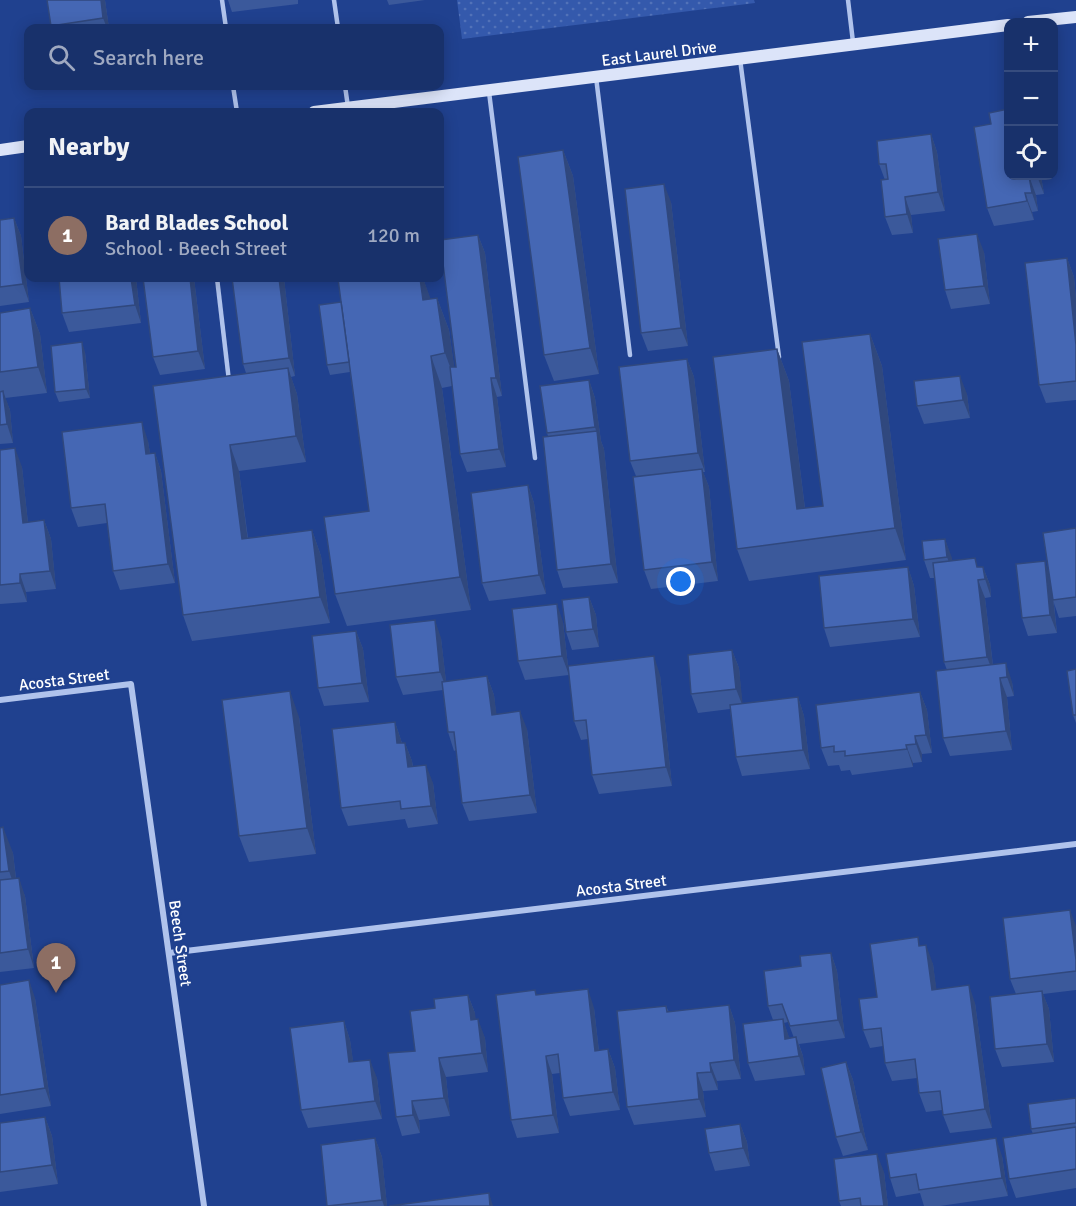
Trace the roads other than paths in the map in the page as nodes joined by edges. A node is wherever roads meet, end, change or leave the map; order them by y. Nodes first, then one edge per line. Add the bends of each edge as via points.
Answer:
1 (222, 0) edge
2 (334, 0) edge
3 (848, 0) edge
4 (1076, 16) edge
5 (1058, 18) edge
6 (225, 24) edge
7 (337, 24) edge
8 (1004, 26) edge
9 (854, 45) junction
10 (740, 59) junction
11 (596, 77) junction
12 (234, 90) edge
13 (346, 90) edge
14 (488, 90) junction
15 (236, 108) edge
16 (348, 108) edge
17 (355, 108) edge
18 (24, 147) edge
19 (0, 150) edge
20 (217, 282) edge
21 (630, 355) dead end
22 (781, 369) edge
23 (229, 386) edge
24 (535, 458) dead end
25 (131, 684) joint
26 (0, 700) edge
27 (1076, 844) edge
28 (169, 952) junction
29 (204, 1206) edge

1 - 6 lane
2 - 7 lane
3 - 9 lane
4 - 5 street
8 - 9 street, East Laurel Drive
9 - 10 street, East Laurel Drive
10 - 11 street, East Laurel Drive
10 - 22 lane
11 - 14 street, East Laurel Drive
11 - 21 lane
12 - 15 lane
13 - 16 lane
14 - 17 street, East Laurel Drive
14 - 24 lane
18 - 19 street
20 - 23 lane
25 - 26 street, Acosta Street
25 - 28 street, Beech Street
27 - 28 street, Acosta Street
28 - 29 street, Beech Street

